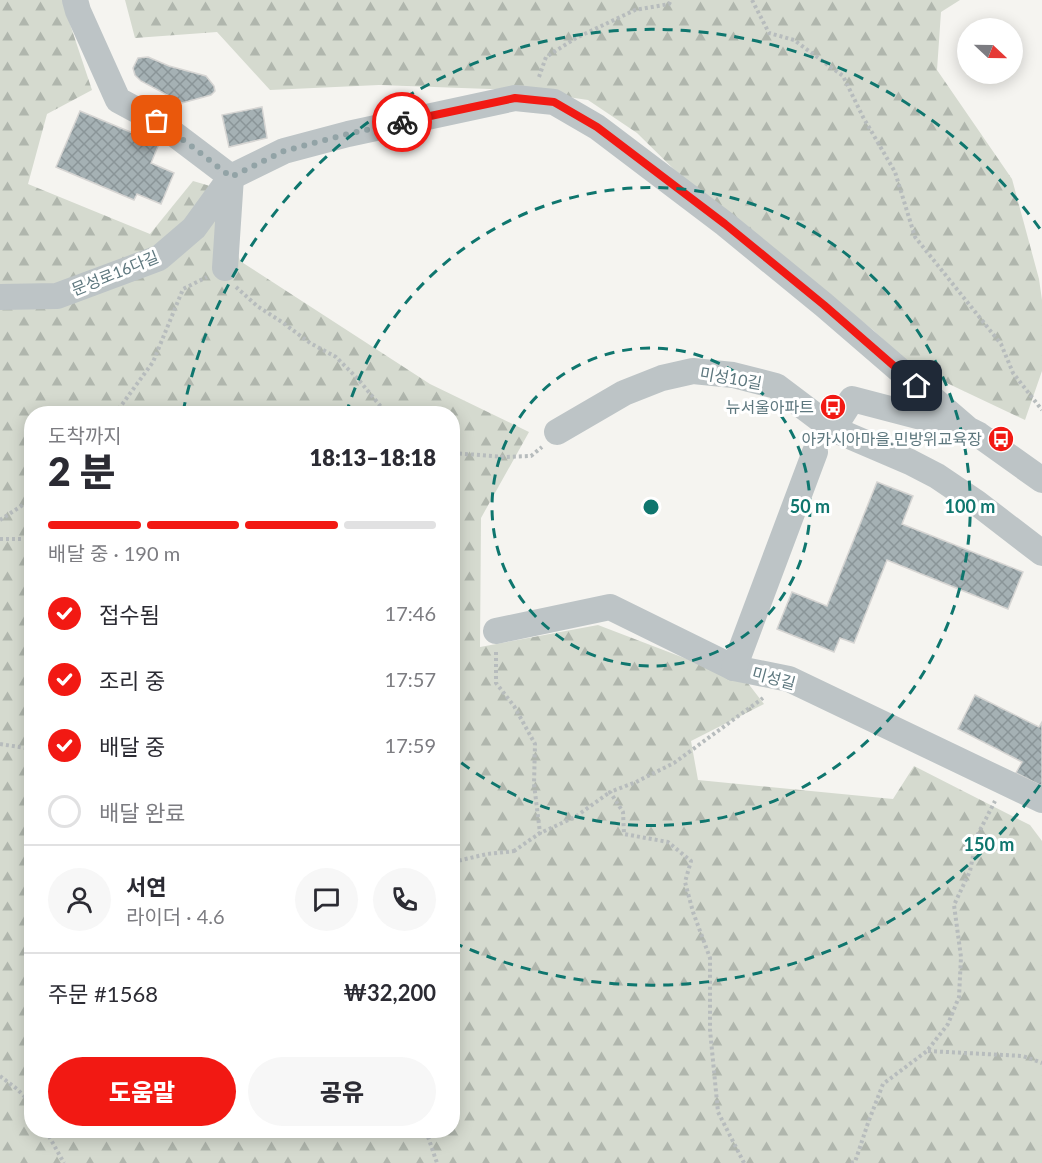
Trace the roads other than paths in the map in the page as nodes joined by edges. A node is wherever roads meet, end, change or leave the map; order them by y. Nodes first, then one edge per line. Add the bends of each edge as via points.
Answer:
1 (75, 0) edge
2 (231, 177) junction
3 (225, 268) road end
4 (0, 297) edge
5 (833, 429) junction
6 (969, 430) junction
7 (557, 432) road end
8 (815, 452) dead end
9 (1042, 480) edge
10 (1042, 553) edge
11 (496, 631) road end
12 (734, 668) junction
13 (1042, 800) edge

1 - 2 street via 118,100 157,121
2 - 3 street
2 - 4 street, 문성로16다길 via 194,228 159,258 57,296
2 - 6 street, 문성로16다길 via 284,151 348,134 515,98 554,102 597,127 725,224
5 - 6 street via 852,399
5 - 7 street, 미성10길 via 777,386 733,375 693,371 624,393
5 - 10 street, 미성10길 via 937,476
6 - 9 street, 문성로16다길
8 - 12 street
11 - 12 street, 미성길 via 610,607
12 - 13 street, 미성길 via 789,679

